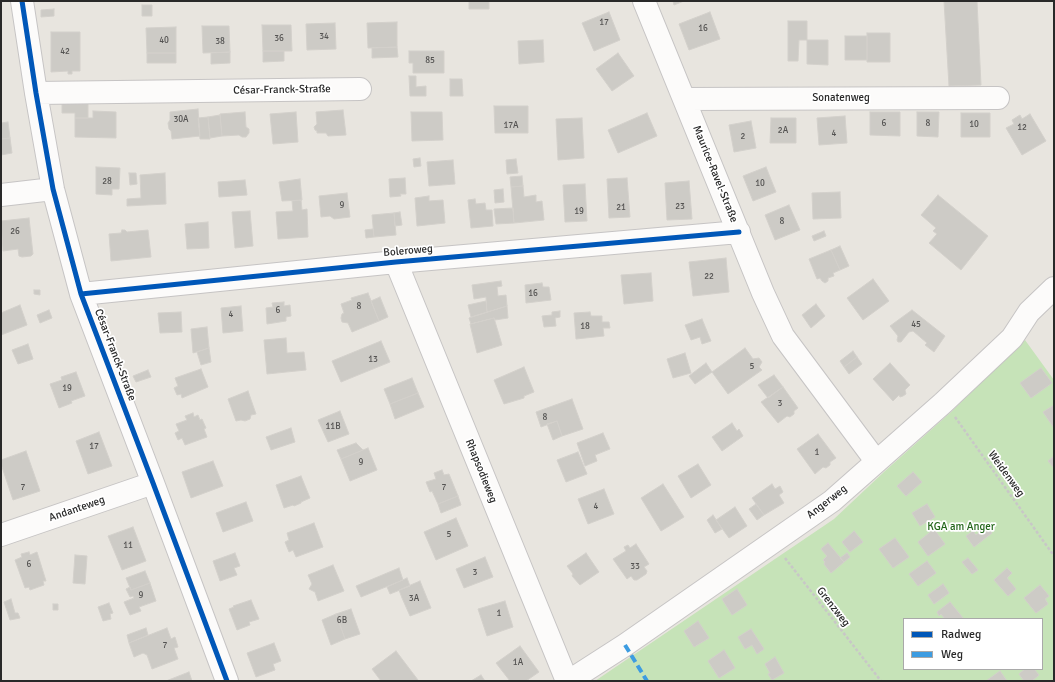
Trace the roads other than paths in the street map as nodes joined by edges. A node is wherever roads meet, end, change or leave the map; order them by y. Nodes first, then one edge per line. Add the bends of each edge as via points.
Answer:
1 (22, 1) edge
2 (644, 1) edge
3 (360, 89) dead end
4 (36, 93) junction
5 (998, 98) dead end
6 (684, 99) junction
7 (53, 189) junction
8 (1, 195) edge
9 (739, 232) junction
10 (396, 262) junction
11 (1054, 288) edge
12 (81, 294) junction
13 (876, 461) junction
14 (153, 483) junction
15 (1, 535) edge
16 (227, 681) edge
17 (568, 681) edge

1 - 4 street, César-Franck-Straße
2 - 6 street, Maurice-Ravel-Straße
3 - 4 street, César-Franck-Straße
4 - 7 street, César-Franck-Straße
5 - 6 street, Sonatenweg
6 - 9 street, Maurice-Ravel-Straße
7 - 8 street
7 - 12 street, César-Franck-Straße
9 - 10 street, Boleroweg
9 - 13 street, Maurice-Ravel-Straße via 783,336
10 - 12 street, Boleroweg
10 - 17 street, Rhapsodieweg
11 - 13 street, Angerweg via 1029,312 1012,338
12 - 14 street, César-Franck-Straße
13 - 17 street, Angerweg via 832,501 625,645
14 - 15 street, Andanteweg
14 - 16 street, César-Franck-Straße

